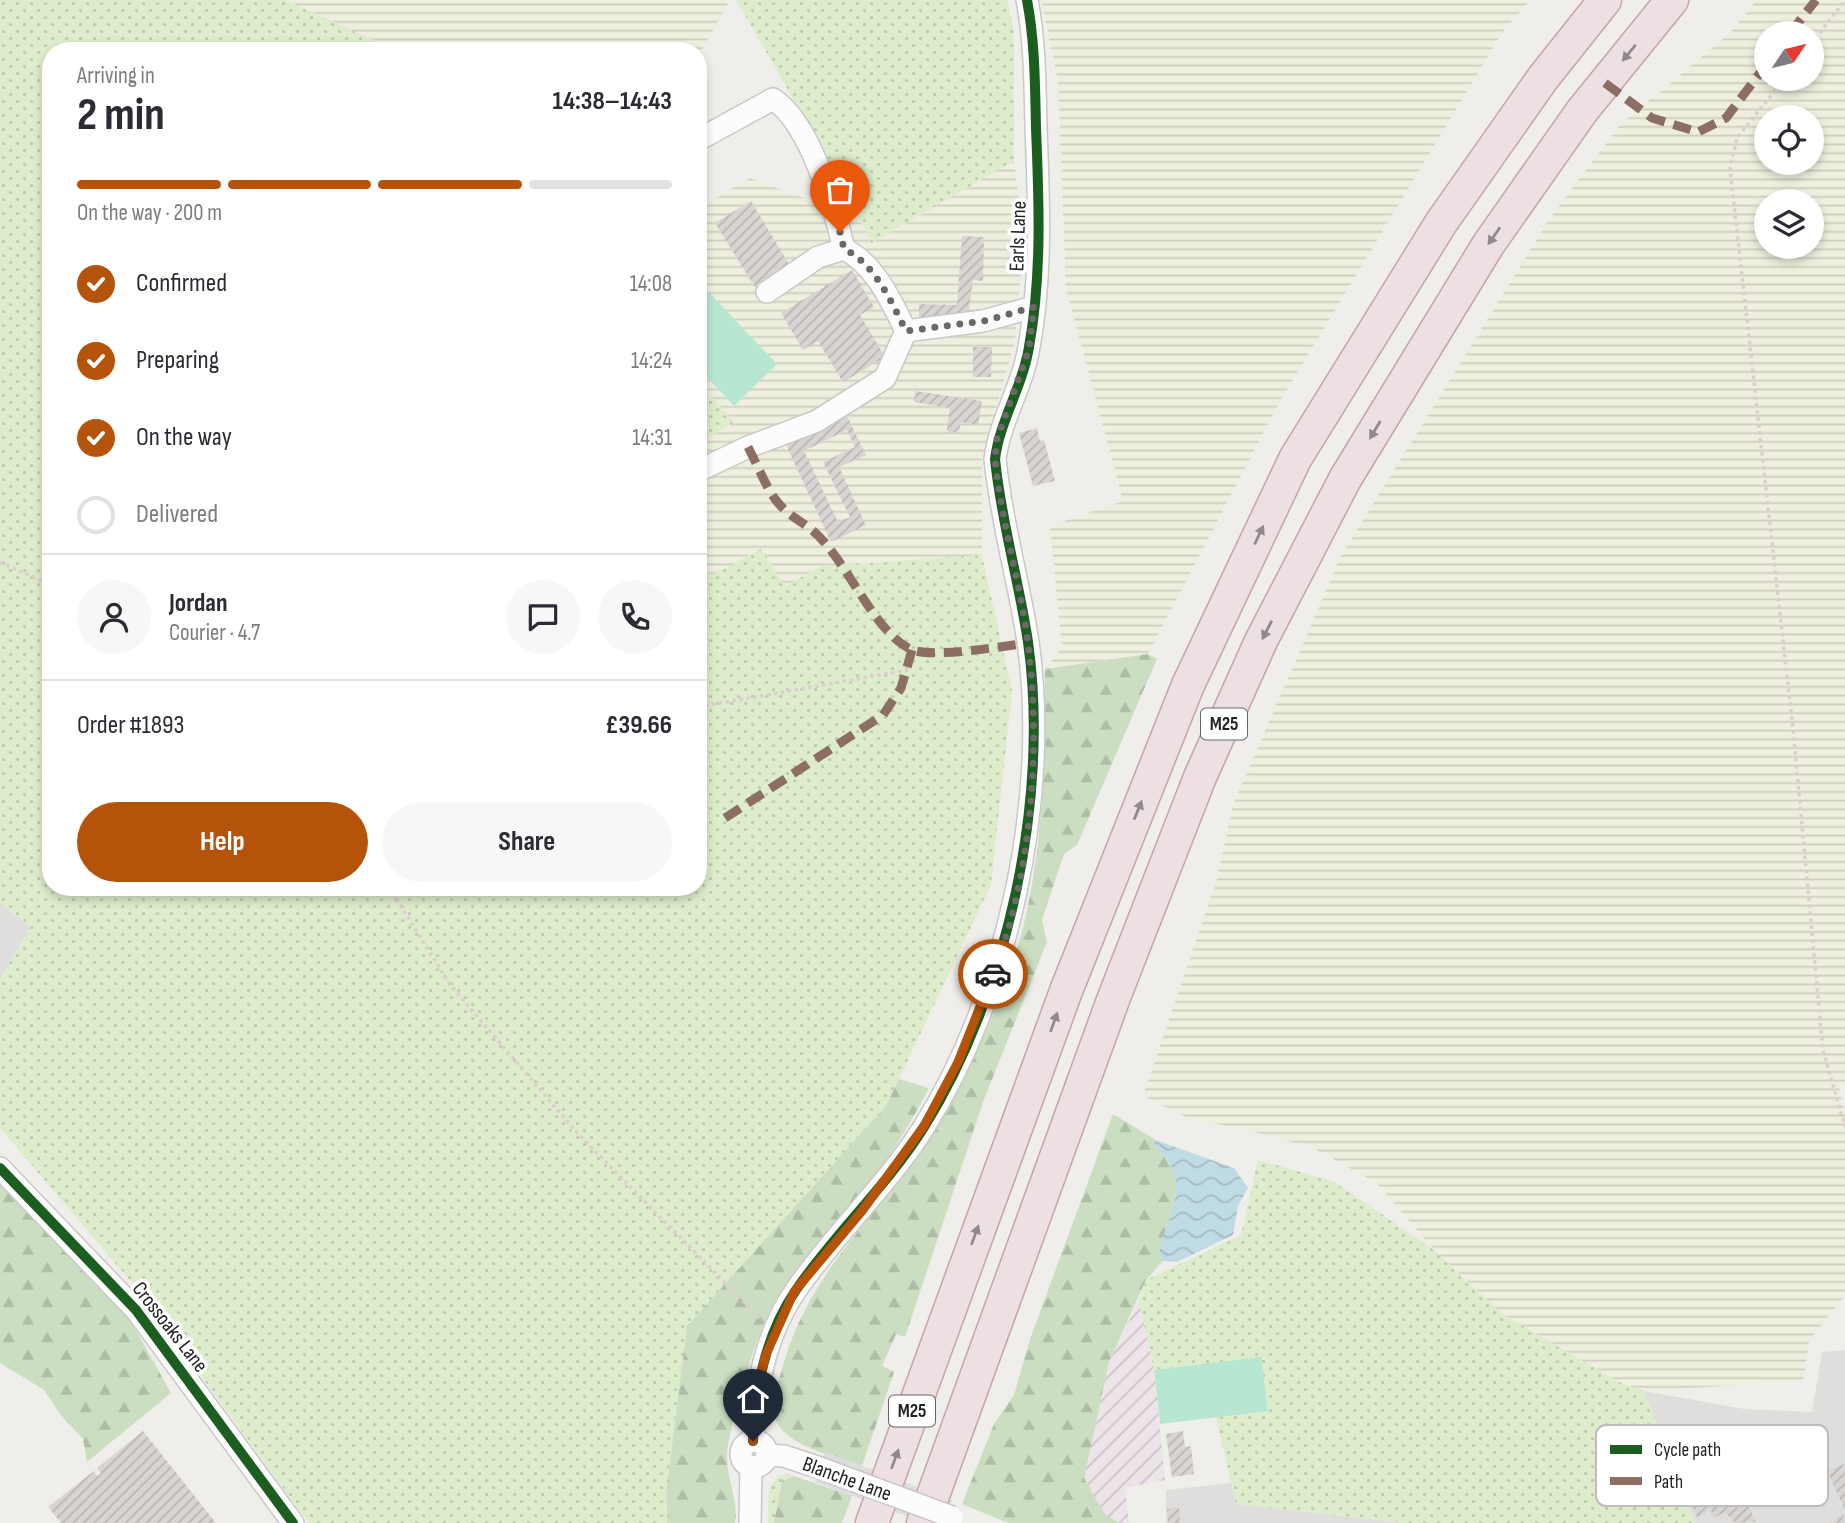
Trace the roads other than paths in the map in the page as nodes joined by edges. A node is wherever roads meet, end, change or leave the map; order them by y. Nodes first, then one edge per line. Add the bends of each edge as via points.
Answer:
1 (1027, 0) edge
2 (1605, 0) edge
3 (1672, 0) edge
4 (707, 135) edge
5 (844, 249) junction
6 (766, 292) dead end
7 (1034, 307) junction
8 (906, 331) junction
9 (707, 467) edge
10 (0, 1168) edge
11 (757, 1454) junction
12 (947, 1521) edge
13 (293, 1523) edge
14 (750, 1523) edge
15 (872, 1523) edge

1 - 7 street, Earls Lane via 1033,31 1038,190
15 -> 2 highway, M25 via 1076,966 1188,685 1295,459 1441,223 1543,78
3 -> 12 highway, M25 via 1582,111 1488,246 1345,479 1261,640 1200,776 1113,1000
4 - 5 street via 773,99 785,107 826,180
5 - 6 street via 818,257
5 - 8 street via 856,255 886,291
7 - 8 street via 984,321
7 - 11 street, Earls Lane via 1029,349 997,439 995,459 1028,643 1033,742 1024,848 1011,914 997,966 958,1062 924,1126 862,1211 794,1292 775,1332 758,1388
8 - 9 street via 885,379 817,421
10 - 13 street, Crossoaks Lane via 136,1310
11 - 12 street, Blanche Lane, bridge via 783,1456 820,1468
11 - 14 street

